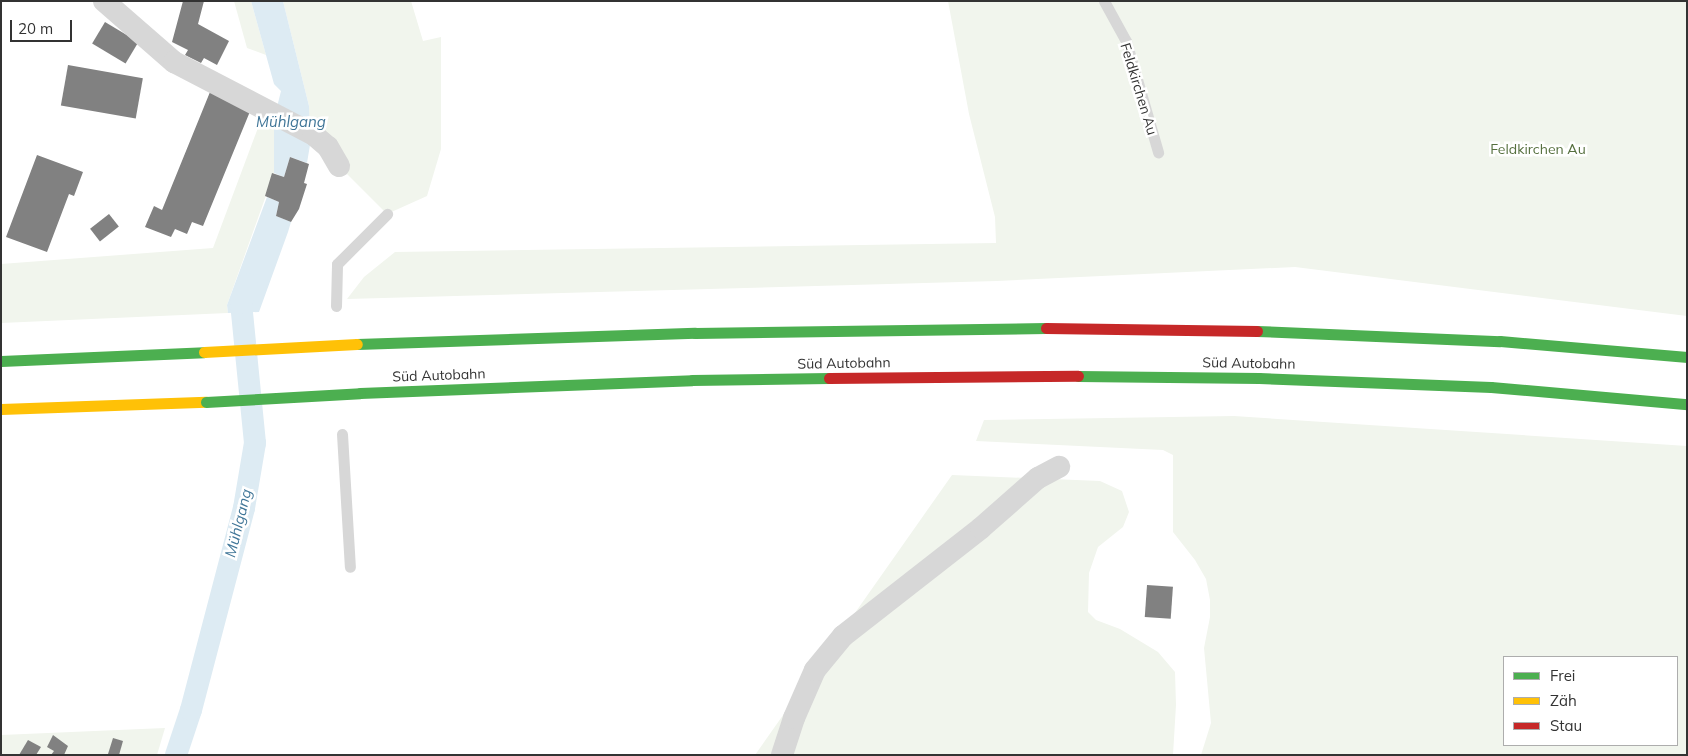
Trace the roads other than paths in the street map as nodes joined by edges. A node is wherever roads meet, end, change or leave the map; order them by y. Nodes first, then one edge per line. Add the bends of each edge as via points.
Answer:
1 (104, 1) edge
2 (1104, 1) edge
3 (1158, 152) dead end
4 (339, 166) dead end
5 (387, 214) dead end
6 (336, 306) dead end
7 (1687, 357) edge
8 (1, 361) edge
9 (1687, 404) edge
10 (1, 410) edge
11 (342, 434) dead end
12 (1059, 467) dead end
13 (350, 567) dead end
14 (782, 755) edge

1 - 4 street via 174,62 314,135 328,148
2 - 3 lane, Feldkirchen Au via 1126,41
5 - 6 lane via 337,264
7 - 8 highway, bridge via 1500,341 1267,331 1035,328 695,333 357,344
9 - 10 highway, Süd Autobahn, bridge via 1471,387 1259,378 1047,375 692,380
11 - 13 lane
12 - 14 street via 1038,478 981,528 844,636 815,670

